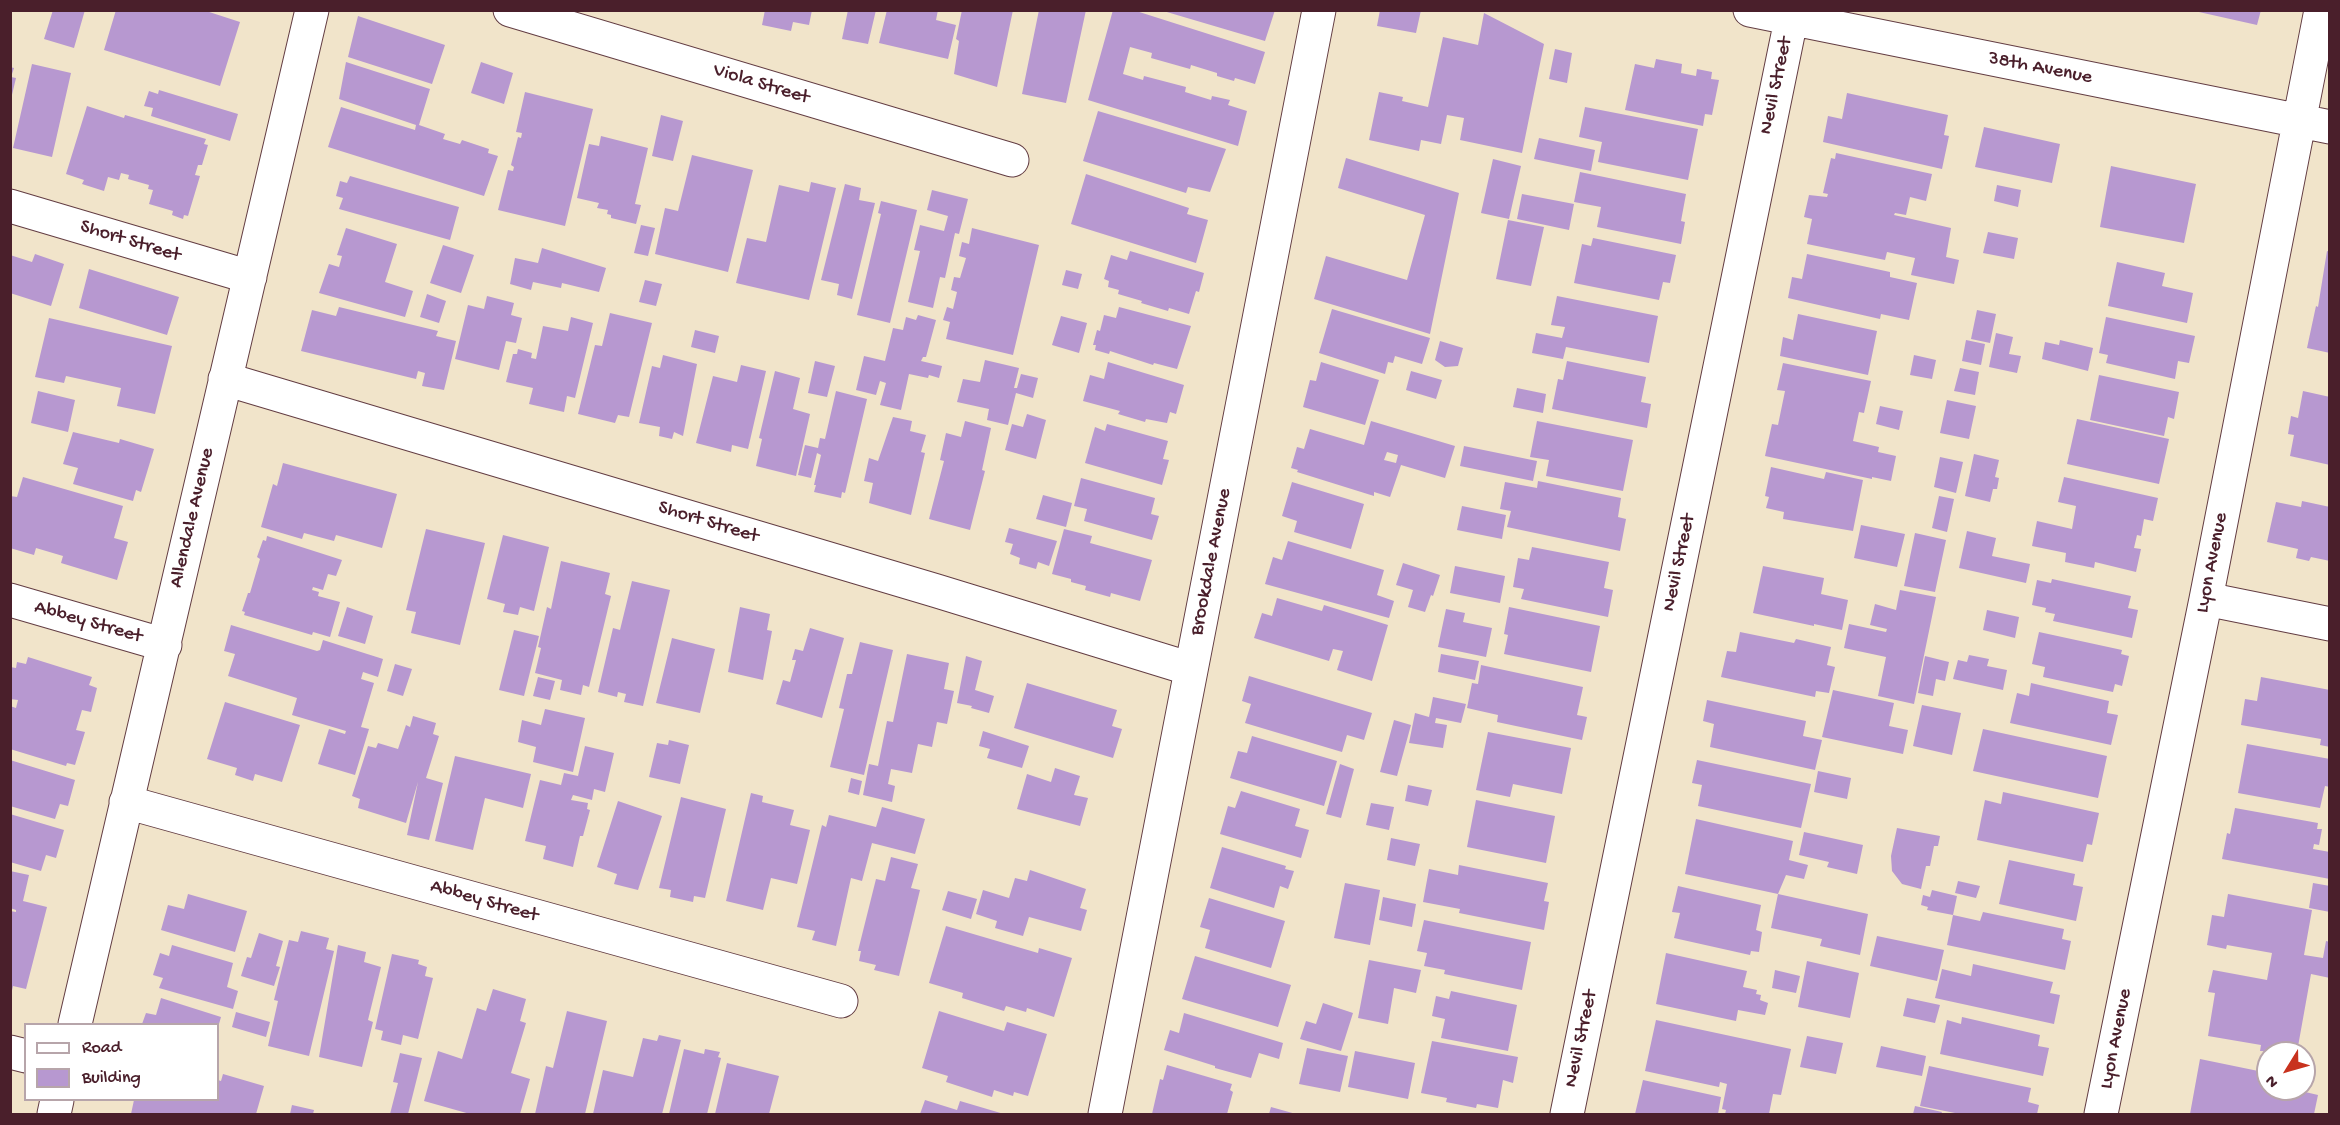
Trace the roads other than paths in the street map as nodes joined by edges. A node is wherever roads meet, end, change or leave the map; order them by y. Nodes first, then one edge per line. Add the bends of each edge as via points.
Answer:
1 (312, 10) edge
2 (510, 10) edge
3 (1319, 10) edge
4 (1750, 10) edge
5 (2320, 10) edge
6 (1792, 15) edge
7 (2298, 121) junction
8 (2330, 127) edge
9 (1012, 160) dead end
10 (10, 206) edge
11 (250, 277) junction
12 (225, 379) junction
13 (2206, 599) junction
14 (10, 600) edge
15 (2330, 624) edge
16 (165, 645) junction
17 (1191, 669) junction
18 (126, 802) junction
19 (841, 1001) dead end
20 (75, 1023) edge
21 (1105, 1114) edge
22 (1567, 1114) edge
23 (2101, 1114) edge

1 - 11 street, Allendale Avenue
2 - 9 street, Viola Street
3 - 17 street, Brookdale Avenue
4 - 6 street, 38th Avenue
5 - 7 street, Lyon Avenue
6 - 7 street, 38th Avenue
6 - 22 street, Nevil Street
7 - 8 street, 38th Avenue
7 - 13 street, Lyon Avenue
10 - 11 street, Short Street
11 - 12 street, Allendale Avenue
12 - 16 street, Allendale Avenue
12 - 17 street, Short Street
13 - 15 street
13 - 23 street, Lyon Avenue
14 - 16 street, Abbey Street
16 - 18 street, Allendale Avenue
17 - 21 street, Brookdale Avenue
18 - 19 street, Abbey Street
18 - 20 street, Allendale Avenue

